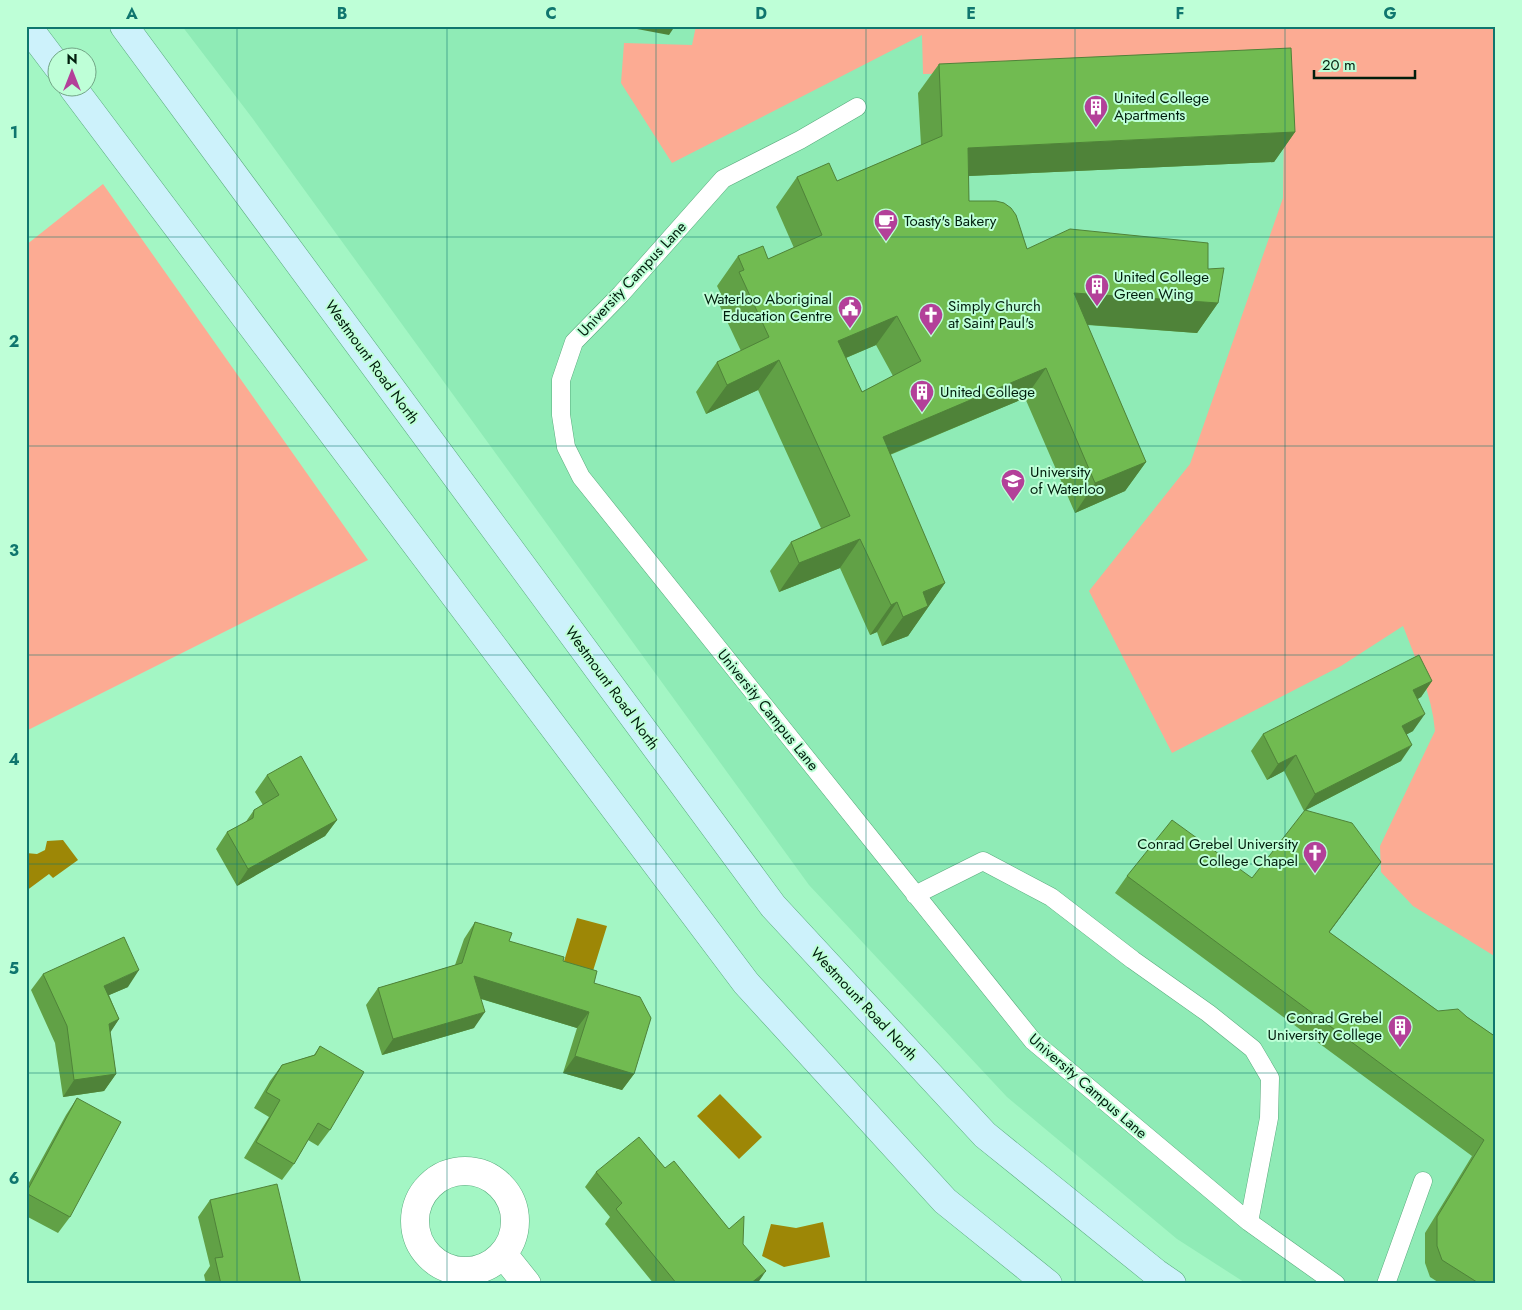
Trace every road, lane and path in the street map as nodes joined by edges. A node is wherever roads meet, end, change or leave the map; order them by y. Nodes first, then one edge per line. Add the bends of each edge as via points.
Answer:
1 (26, 26) edge
2 (124, 26) edge
3 (48, 55) edge
4 (81, 98) edge
5 (857, 108) dead end
6 (916, 895) junction
7 (1423, 1181) dead end
8 (1249, 1222) junction
9 (504, 1254) dead end
10 (527, 1284) edge
11 (1048, 1284) edge
12 (1172, 1284) edge
13 (1336, 1284) edge
14 (1386, 1284) edge

1 - 3 main road
2 - 12 main road, Westmount Road North via 773,906 984,1135
4 - 11 main road via 746,983 945,1200
5 - 6 lane, University Campus Lane via 723,179 574,342 561,380 561,415 566,447 581,477
6 - 8 lane, University Campus Lane via 1033,1041
6 - 8 lane via 983,861 1051,897 1208,1012 1253,1049 1270,1078 1269,1118
7 - 14 lane
8 - 13 lane, University Campus Lane
9 - 10 street

